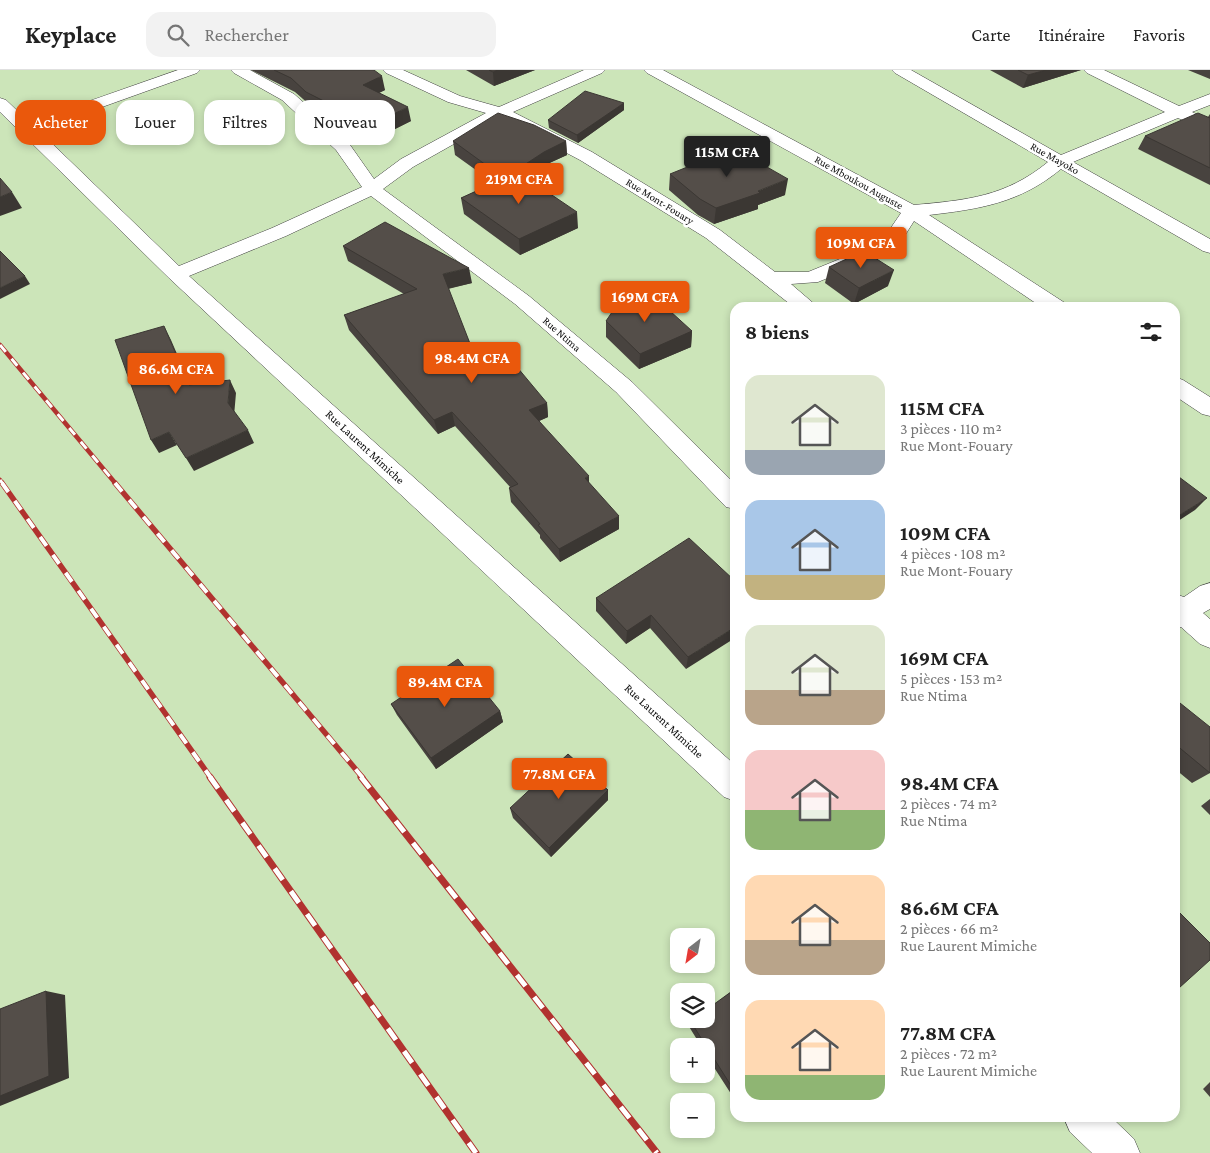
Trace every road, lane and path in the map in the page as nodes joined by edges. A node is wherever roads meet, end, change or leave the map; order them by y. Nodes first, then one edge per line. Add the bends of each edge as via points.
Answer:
1 (192, 70) edge
2 (239, 70) edge
3 (391, 70) edge
4 (597, 70) edge
5 (652, 70) edge
6 (900, 70) edge
7 (1092, 70) edge
8 (1210, 99) edge
9 (106, 101) edge
10 (0, 104) edge
11 (500, 112) junction
12 (1180, 112) junction
13 (15, 118) edge
14 (1210, 127) edge
15 (43, 145) edge
16 (1060, 161) junction
17 (372, 189) junction
18 (912, 211) junction
19 (1210, 247) edge
20 (176, 274) junction
21 (773, 278) junction
22 (802, 302) edge
23 (1049, 302) edge
24 (1180, 387) edge
25 (1210, 408) edge
26 (730, 495) edge
27 (1210, 594) edge
28 (1180, 611) edge
29 (1180, 614) edge
30 (1210, 636) edge
31 (730, 781) edge
32 (1088, 1122) edge
33 (1120, 1153) edge

1 - 9 street
2 - 17 street, Rue Ntima via 288,97 342,146
3 - 11 street, Rue Mont-Fouary via 454,99
4 - 11 street
5 - 18 street, Rue Mboukou Auguste
6 - 16 street, Rue Mayoko
7 - 12 street
8 - 12 street
10 - 13 street, Rue Laurent Mimiche
11 - 17 street via 407,163
11 - 21 street, Rue Mont-Fouary via 586,156 650,194
12 - 14 street
12 - 16 street
15 - 20 street, Rue Laurent Mimiche
16 - 18 street via 1038,179 1002,196 959,206
16 - 19 street, Rue Mayoko
17 - 20 street
17 - 26 street, Rue Ntima via 544,319 624,387
18 - 21 street via 895,236 864,256 811,278
18 - 23 street, Rue Mboukou Auguste
20 - 31 street, Rue Laurent Mimiche
21 - 22 street, Rue Mont-Fouary
24 - 25 street
27 - 28 street
29 - 30 street
32 - 33 street

